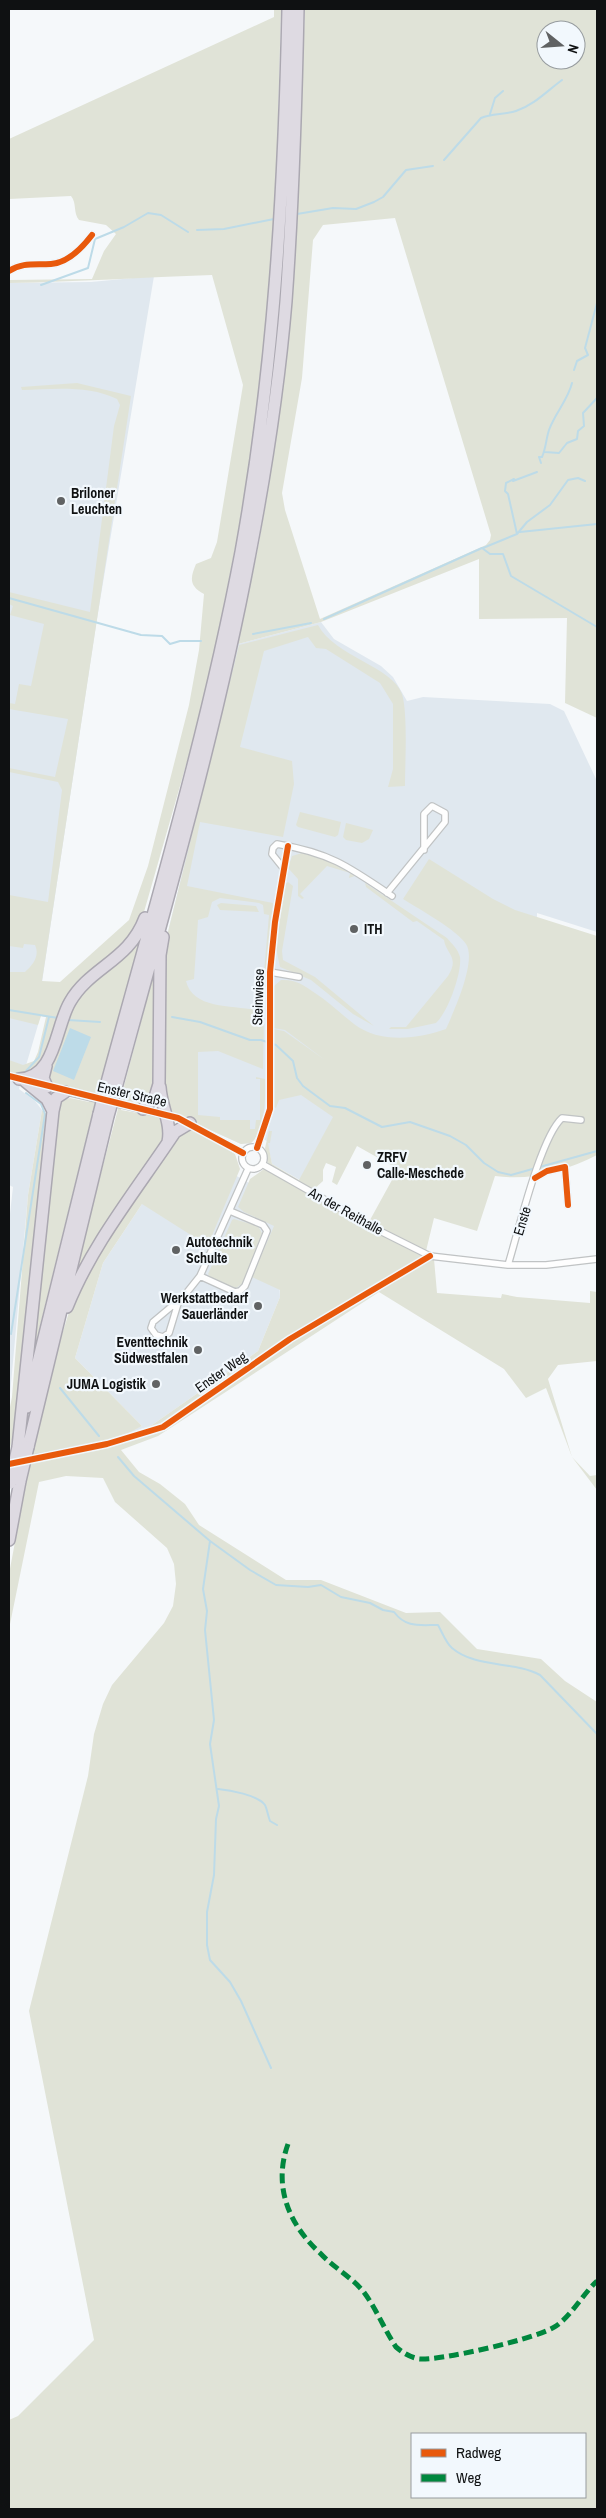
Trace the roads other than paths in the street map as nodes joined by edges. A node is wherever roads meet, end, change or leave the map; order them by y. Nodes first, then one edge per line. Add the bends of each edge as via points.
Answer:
1 (288, 9) edge
2 (298, 9) edge
3 (92, 235) dead end
4 (9, 271) edge
5 (237, 597) junction
6 (288, 846) junction
7 (424, 850) junction
8 (172, 862) junction
9 (284, 869) junction
10 (270, 972) junction
11 (298, 978) dead end
12 (46, 1066) junction
13 (18, 1079) edge
14 (159, 1084) junction
15 (47, 1087) junction
16 (65, 1092) junction
17 (143, 1109) junction
18 (53, 1111) junction
19 (165, 1114) junction
20 (104, 1115) junction
21 (581, 1120) dead end
22 (190, 1124) junction
23 (168, 1144) junction
24 (257, 1148) junction
25 (243, 1153) junction
26 (262, 1164) junction
27 (248, 1169) junction
28 (536, 1175) junction
29 (568, 1205) dead end
30 (230, 1211) junction
31 (430, 1256) junction
32 (596, 1261) edge
33 (508, 1265) junction
34 (200, 1276) junction
35 (179, 1300) junction
36 (48, 1355) junction
37 (23, 1447) junction
38 (9, 1464) edge
39 (13, 1484) edge
40 (9, 1540) edge

1 - 5 highway via 283,197 275,302
2 - 5 highway via 293,197 286,304 275,396
3 - 4 street via 76,253 62,262 26,264
5 - 8 highway
6 - 7 street via 332,858 389,895
6 - 9 street, Steinwiese
6 - 9 street via 277,844 272,851
7 - 7 street via 446,822 445,813 432,806 424,814
8 - 12 highway via 136,938 120,956 79,989 64,1014
8 - 14 highway via 160,955
8 - 20 highway, bridge
9 - 10 street, Steinwiese
10 - 11 street, Steinwiese
10 - 24 street, Steinwiese via 270,1109
12 - 13 highway via 34,1076
12 - 15 highway via 43,1078
13 - 15 street, Enster Straße
13 - 18 highway via 47,1099
14 - 17 highway via 155,1097
14 - 19 highway
15 - 16 street, Enster Straße
16 - 17 street, Enster Straße
16 - 18 highway via 56,1098
17 - 19 street, Enster Straße
18 - 37 highway
19 - 22 street, Enster Straße
19 - 23 highway via 170,1132
20 - 36 highway
20 - 37 highway
21 - 28 street, Enste via 565,1118 558,1122
22 - 23 highway via 178,1129
22 - 25 street, Enster Straße
23 - 36 highway via 87,1265
24 - 25 street via 248,1148
24 - 26 street via 264,1156
25 - 27 street via 242,1161
26 - 27 street
26 - 31 street, An der Reithalle
27 - 30 street
28 - 29 street via 565,1167
28 - 33 street, Enste
30 - 34 street
30 - 34 street via 263,1225 267,1231 245,1286 235,1292
31 - 33 street
31 - 38 street, Enster Weg via 290,1339 163,1427 108,1444
32 - 33 street
34 - 35 street
35 - 35 street via 153,1322 151,1328 156,1335 163,1337 169,1334
36 - 37 highway
37 - 39 highway, bridge
39 - 40 highway

